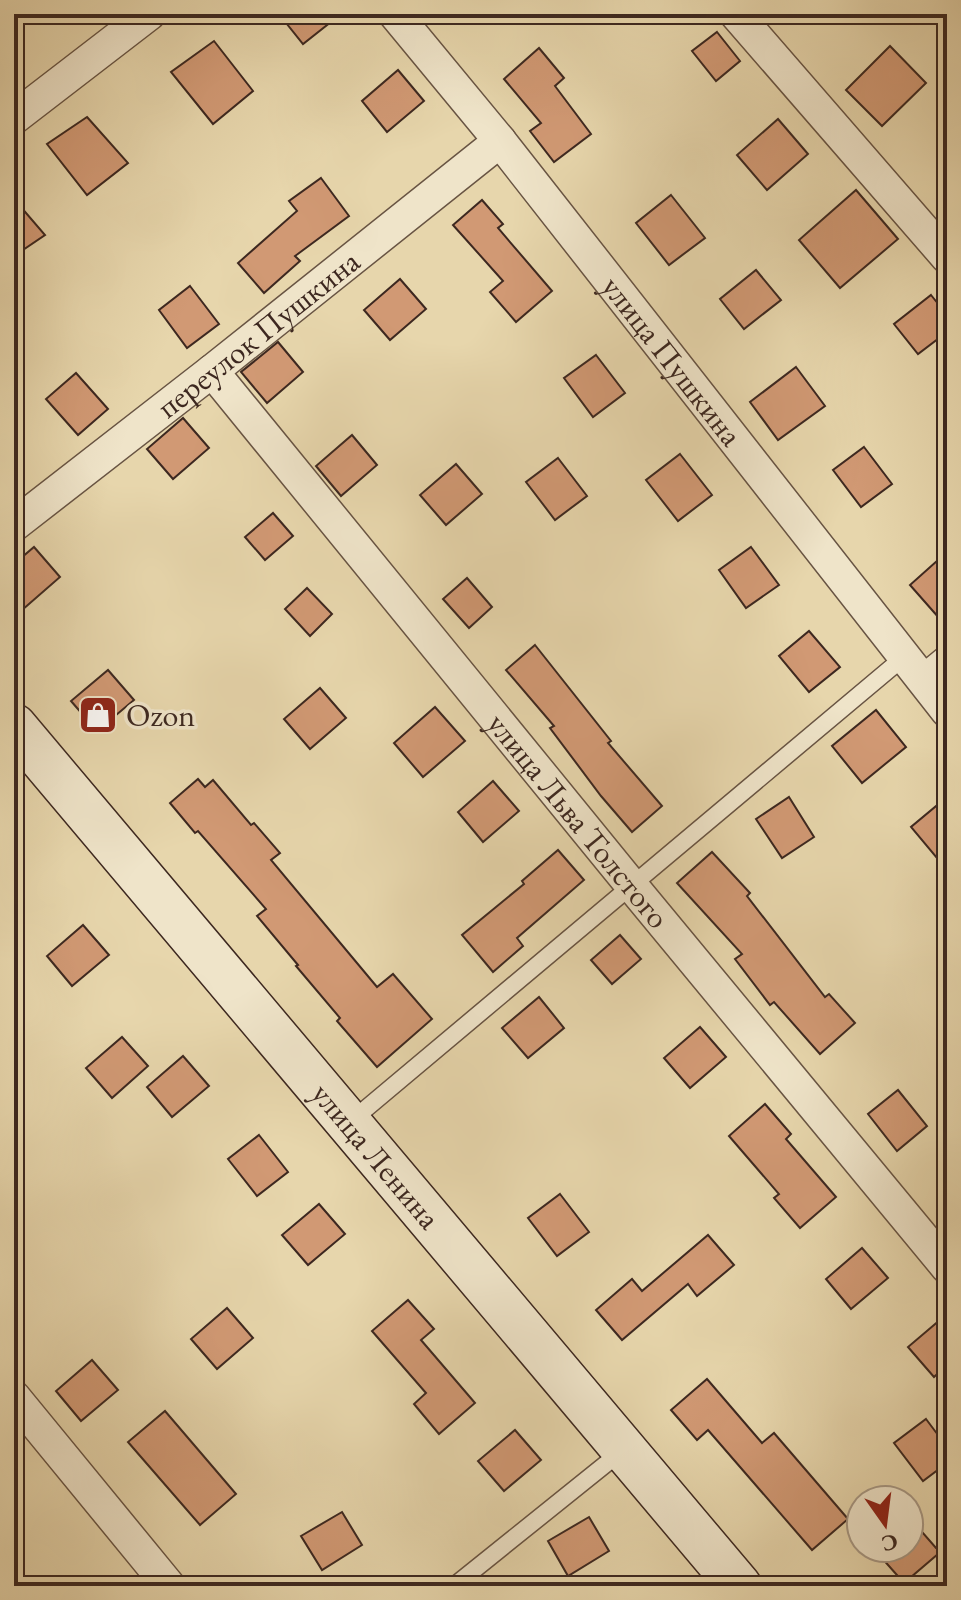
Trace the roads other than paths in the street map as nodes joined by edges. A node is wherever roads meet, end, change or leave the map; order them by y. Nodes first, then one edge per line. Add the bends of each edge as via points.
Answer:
1 (149, 14) edge
2 (395, 14) edge
3 (736, 14) edge
4 (14, 118) edge
5 (500, 141) junction
6 (947, 257) edge
7 (212, 371) junction
8 (14, 525) edge
9 (947, 652) edge
10 (912, 666) junction
11 (947, 711) edge
12 (14, 726) edge
13 (632, 886) junction
14 (348, 1123) junction
15 (947, 1267) edge
16 (14, 1397) edge
17 (624, 1450) junction
18 (169, 1586) edge
19 (454, 1586) edge
20 (739, 1586) edge

1 - 4 street
2 - 5 street, улица Пушкина
3 - 6 street
5 - 7 street, переулок Пушкина
5 - 10 street, улица Пушкина
7 - 8 street, переулок Пушкина
7 - 13 street, улица Льва Толстого
9 - 10 lane
10 - 11 street, улица Пушкина
10 - 13 lane
12 - 14 street, улица Ленина
13 - 14 lane
13 - 15 street, улица Льва Толстого
14 - 17 street, улица Ленина
16 - 18 street
17 - 19 lane
17 - 20 street, улица Ленина

